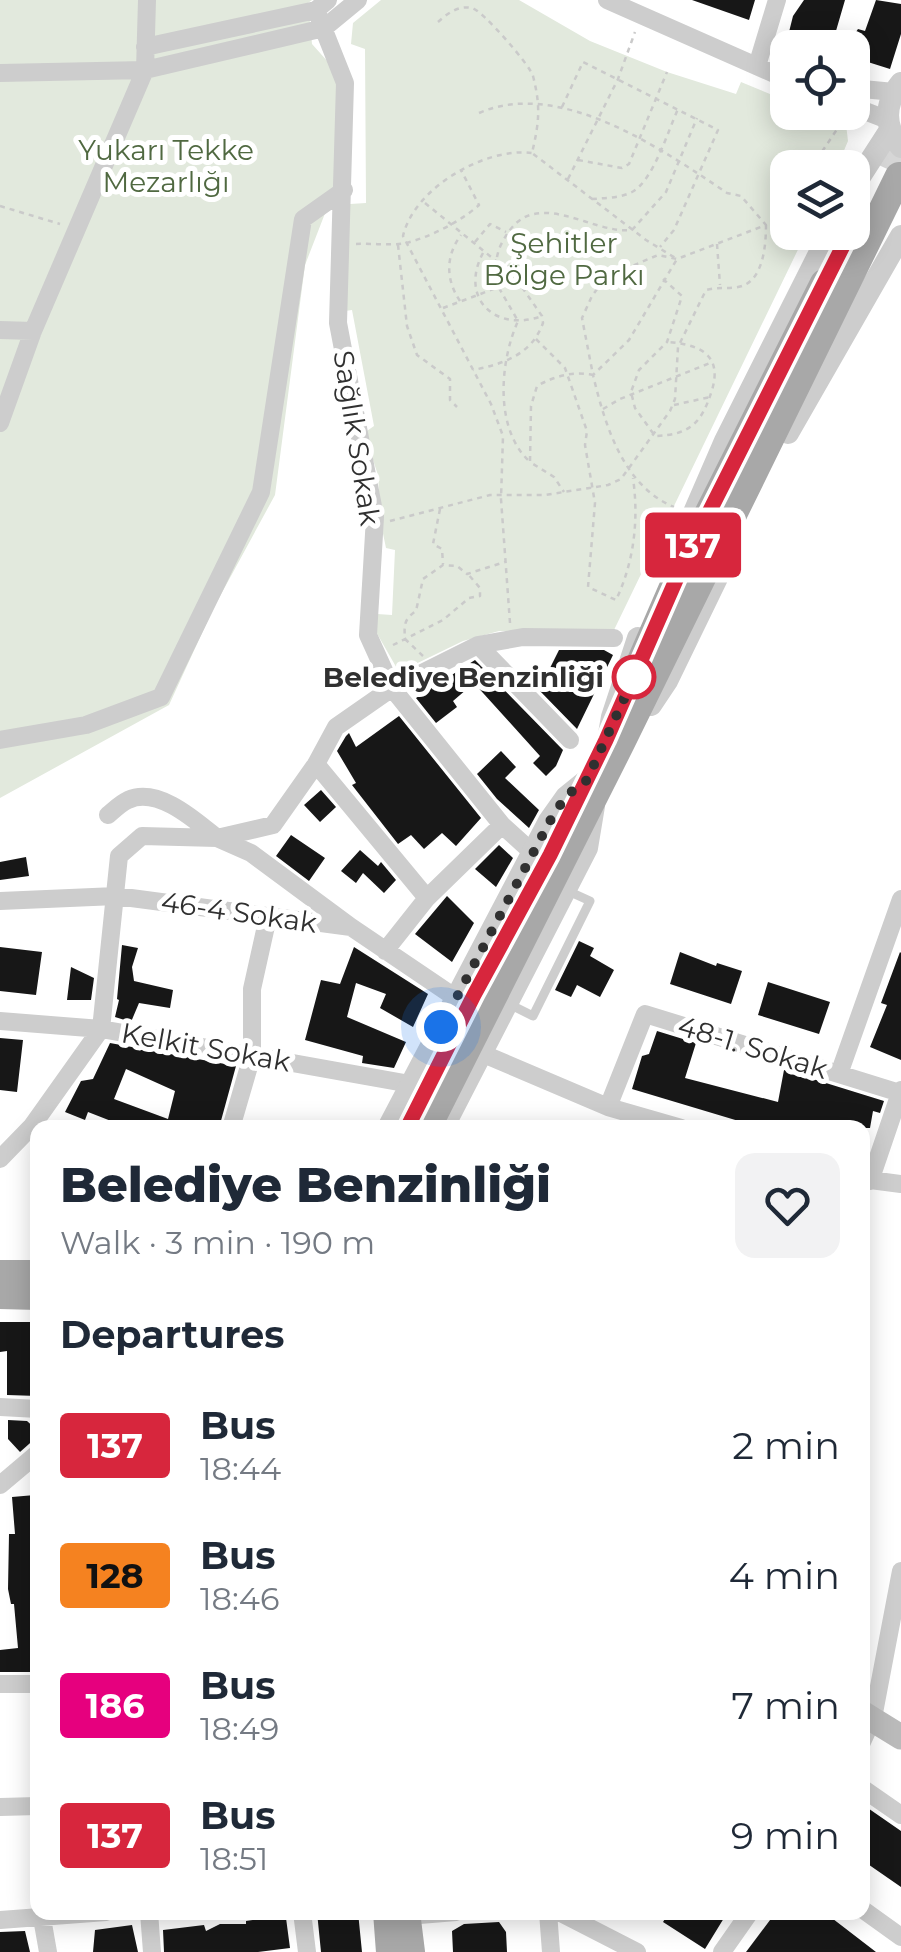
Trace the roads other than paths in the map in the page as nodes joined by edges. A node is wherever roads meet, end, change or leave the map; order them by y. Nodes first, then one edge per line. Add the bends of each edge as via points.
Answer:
1 (148, 0) edge
2 (358, 0) edge
3 (607, 0) edge
4 (777, 0) edge
5 (322, 5) edge
6 (324, 28) junction
7 (145, 48) junction
8 (756, 66) junction
9 (145, 70) junction
10 (770, 72) edge
11 (0, 73) edge
12 (870, 88) edge
13 (897, 88) edge
14 (870, 128) edge
15 (892, 148) edge
16 (870, 171) edge
17 (344, 190) junction
18 (870, 192) edge
19 (901, 236) edge
20 (821, 250) edge
21 (841, 250) edge
22 (0, 330) edge
23 (34, 331) junction
24 (0, 423) edge
25 (614, 638) dead end
26 (478, 645) junction
27 (392, 688) junction
28 (615, 738) junction
29 (0, 740) edge
30 (570, 740) dead end
31 (316, 764) junction
32 (592, 786) junction
33 (108, 815) dead end
34 (502, 826) junction
35 (218, 838) junction
36 (534, 853) junction
37 (116, 896) junction
38 (427, 898) junction
39 (901, 899) edge
40 (0, 901) edge
41 (268, 917) junction
42 (351, 927) junction
43 (385, 951) junction
44 (456, 998) junction
45 (0, 1021) edge
46 (101, 1028) junction
47 (481, 1053) junction
48 (252, 1056) junction
49 (839, 1074) junction
50 (410, 1084) junction
51 (900, 1091) edge
52 (608, 1107) junction
53 (40, 1120) edge
54 (233, 1120) edge
55 (392, 1120) edge
56 (411, 1120) edge
57 (431, 1120) edge
58 (447, 1120) edge
59 (654, 1120) edge
60 (30, 1132) edge
61 (0, 1159) edge
62 (870, 1170) edge
63 (870, 1180) edge
64 (901, 1184) edge
65 (0, 1274) edge
66 (30, 1274) edge
67 (0, 1295) edge
68 (30, 1296) edge
69 (0, 1407) edge
70 (30, 1409) edge
71 (30, 1459) edge
72 (0, 1486) edge
73 (901, 1572) edge
74 (0, 1684) edge
75 (30, 1684) edge
76 (870, 1698) edge
77 (870, 1721) edge
78 (901, 1737) edge
79 (870, 1794) edge
80 (30, 1806) edge
81 (0, 1807) edge
82 (901, 1816) edge
83 (870, 1915) edge
84 (30, 1919) edge
85 (0, 1920) edge
86 (42, 1920) edge
87 (150, 1920) edge
88 (303, 1920) edge
89 (398, 1920) edge
90 (402, 1920) edge
91 (549, 1920) edge
92 (575, 1920) edge
93 (744, 1920) edge
94 (901, 1938) edge
95 (48, 1952) edge
96 (152, 1952) edge
97 (307, 1952) edge
98 (390, 1952) edge
99 (410, 1952) edge
100 (551, 1952) edge
101 (637, 1952) edge
102 (722, 1952) edge

1 - 7 street
2 - 6 street
3 - 8 street
4 - 8 street
5 - 6 street, Sağlık Sokak
5 - 7 street
6 - 9 street
6 - 17 street, Sağlık Sokak via 345,83
7 - 9 street
8 - 10 street
9 - 11 street
9 - 23 street
12 - 13 street
13 - 15 street
14 - 15 street
15 - 16 street
15 - 18 main road
15 - 28 main road
17 - 27 street, Sağlık Sokak via 338,323 375,516 368,635
17 - 29 street via 304,219 260,492 162,697 86,726
19 - 28 street via 798,413 667,680
20 - 28 street via 725,441 630,656
21 - 28 main road via 683,564
22 - 23 street
23 - 24 street
25 - 26 street
26 - 27 street
26 - 30 street
27 - 31 street via 336,726
27 - 34 street, Sağlık Sokak
28 - 32 main road
31 - 35 street via 273,825
31 - 38 street
32 - 36 street via 566,796
32 - 47 street via 587,848
32 - 56 main road
32 - 57 main road
33 - 35 street via 131,798 145,797 179,810
34 - 36 street, Sağlık Sokak
34 - 38 street
35 - 37 street via 142,836 119,856
35 - 42 street via 251,853
36 - 44 street
37 - 40 street, 46-4 Sokak
37 - 41 street, 46-4 Sokak
37 - 46 street
38 - 43 street
39 - 49 street
41 - 42 street, 46-4 Sokak
41 - 48 street via 252,989
42 - 43 street, 46-4 Sokak
43 - 44 street, 46-4 Sokak
44 - 50 street
45 - 46 street, Kelkit Sokak
46 - 48 street, Kelkit Sokak
46 - 53 street
47 - 52 street
47 - 58 street
48 - 50 street, Kelkit Sokak
48 - 54 street
49 - 51 street, 48-1. Sokak
49 - 52 street, 48-1. Sokak via 645,1014
50 - 55 street
51 - 62 street
52 - 59 street
60 - 61 street
63 - 64 street
65 - 66 main road
67 - 68 main road
69 - 70 street
71 - 72 street
73 - 76 street
74 - 75 street
77 - 78 main road
79 - 82 street
80 - 81 street
83 - 94 street
84 - 85 street
86 - 95 street
87 - 96 street
88 - 97 street
89 - 98 main road
90 - 99 main road
91 - 100 street
92 - 101 street
93 - 102 street

